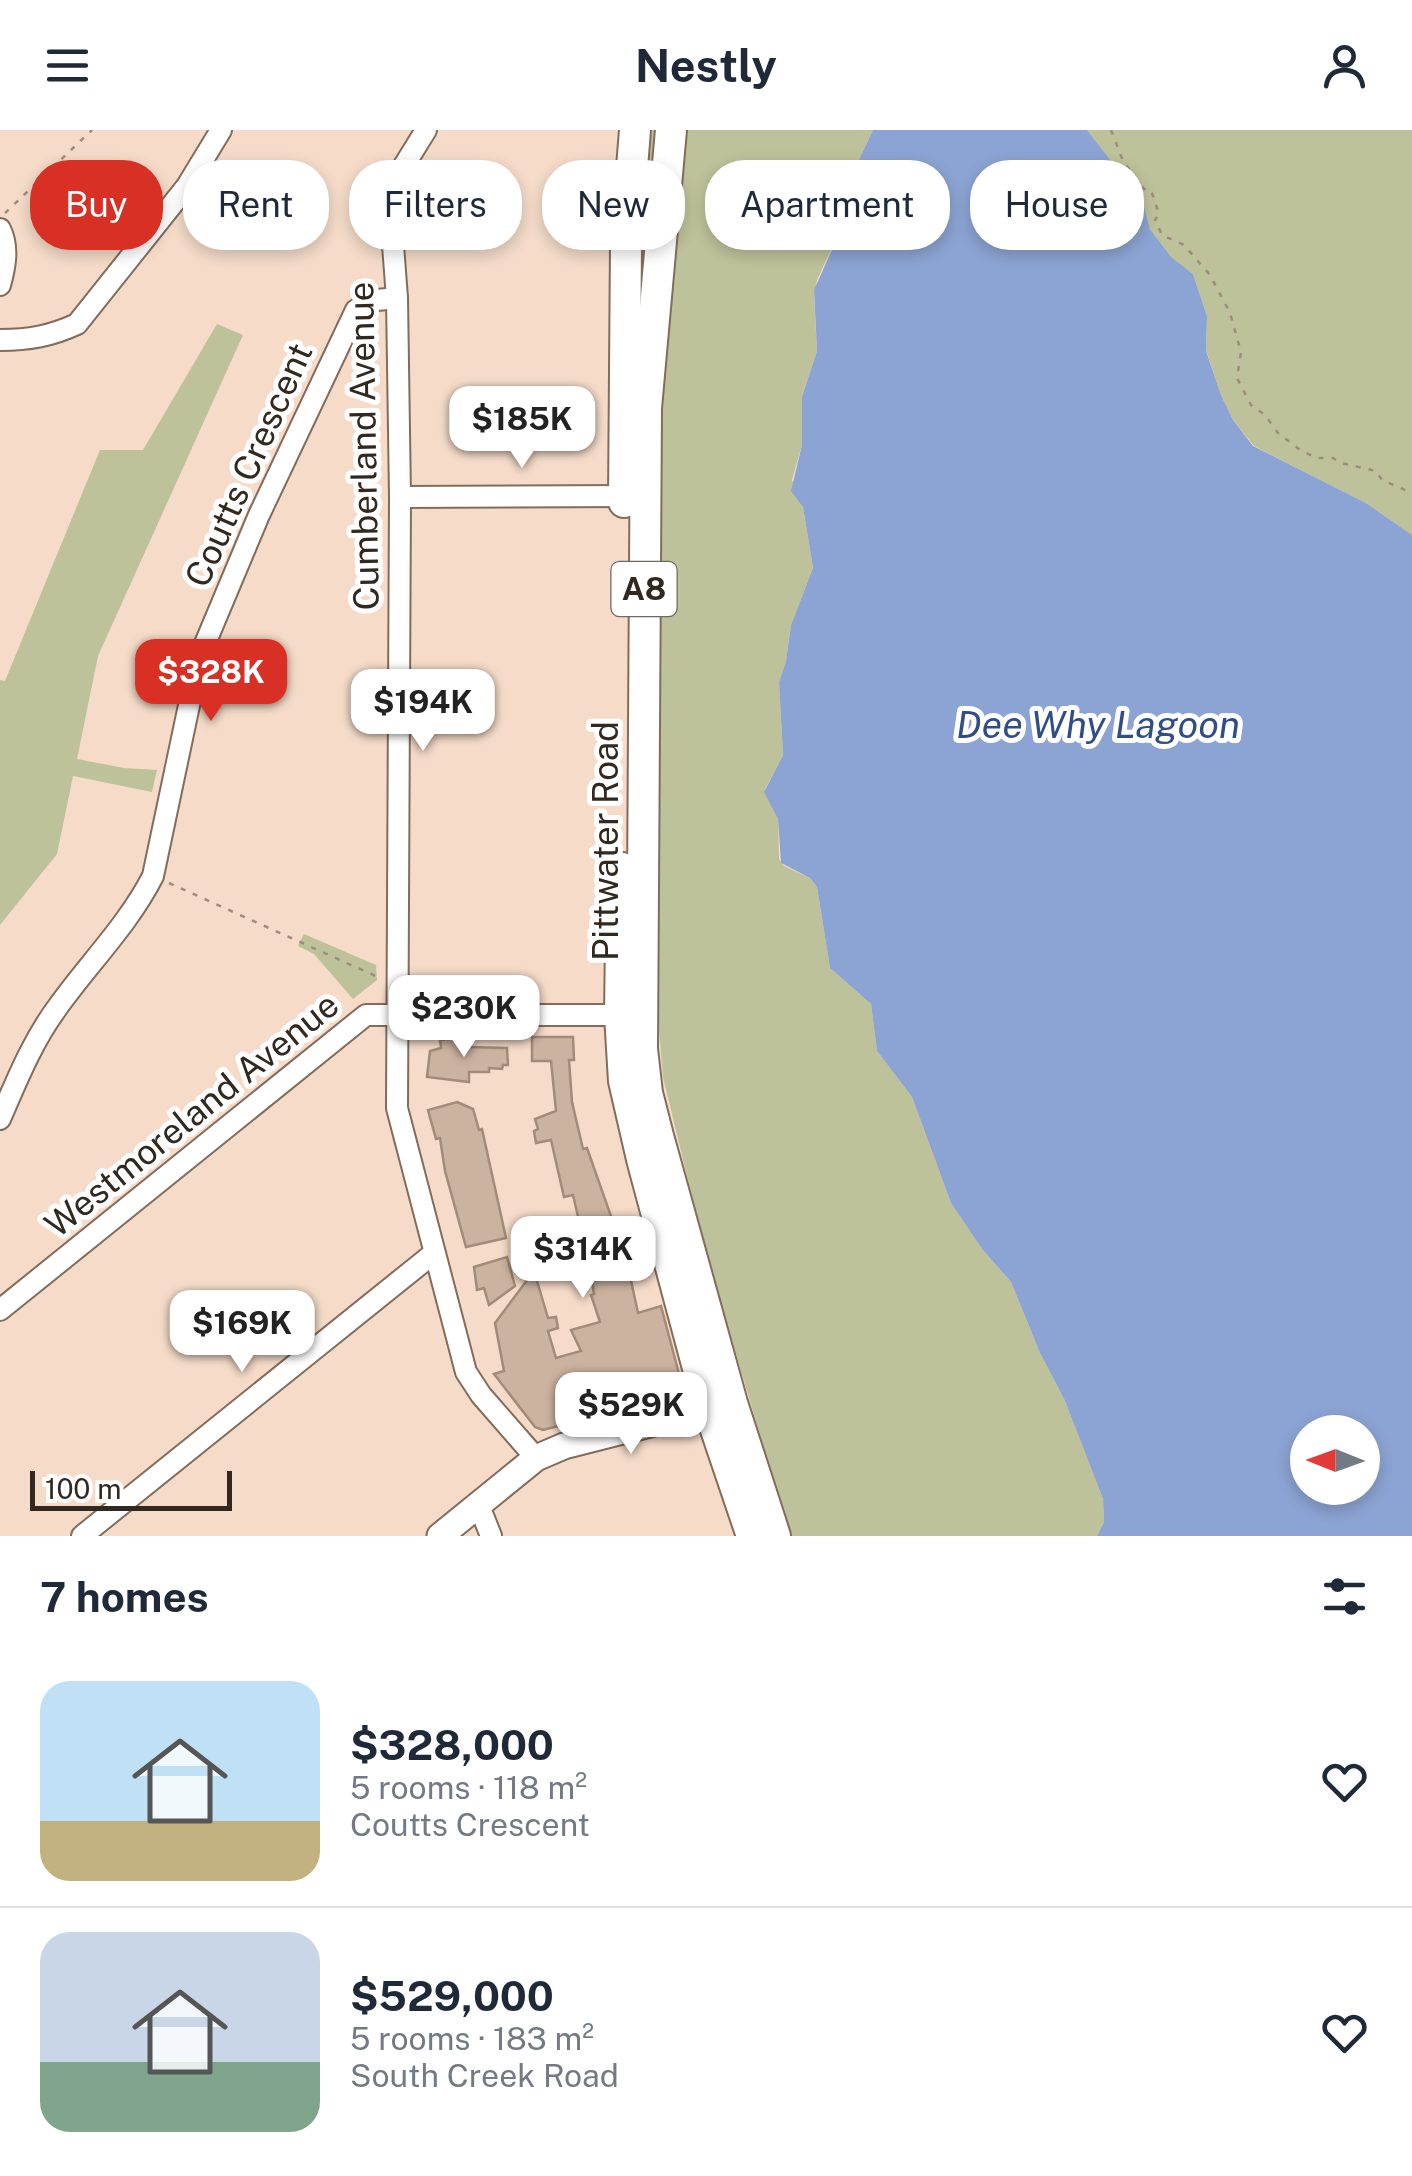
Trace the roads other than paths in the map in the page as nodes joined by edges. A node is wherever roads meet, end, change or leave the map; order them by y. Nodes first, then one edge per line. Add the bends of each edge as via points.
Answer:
1 (221, 130) edge
2 (426, 130) edge
3 (635, 130) edge
4 (671, 130) edge
5 (0, 229) edge
6 (0, 285) edge
7 (396, 298) junction
8 (0, 340) edge
9 (400, 496) junction
10 (634, 496) junction
11 (396, 1014) junction
12 (620, 1015) junction
13 (0, 1119) edge
14 (434, 1253) junction
15 (3, 1301) edge
16 (720, 1406) junction
17 (536, 1458) junction
18 (478, 1503) junction
19 (82, 1536) edge
20 (440, 1536) edge
21 (492, 1536) edge
22 (752, 1536) edge
23 (775, 1536) edge

1 - 8 street via 188,186 78,324 53,336
2 - 7 street, Cumberland Avenue via 392,184
3 - 10 highway, Pittwater Road / A8 via 626,243
4 - 10 highway, Pittwater Road / A8
5 - 6 street
7 - 9 street, Cumberland Avenue
7 - 13 street, Coutts Crescent via 356,310 244,551 200,658 154,876 31,1046
9 - 10 street
9 - 11 street, Cumberland Avenue
10 - 12 highway, Pittwater Road / A8
10 - 16 highway, Pittwater Road / A8 via 642,1048
11 - 12 street, Westmoreland Avenue
11 - 14 street, Cumberland Avenue via 397,1108
11 - 15 street, Westmoreland Avenue via 366,1016
12 - 16 highway, Pittwater Road / A8 via 630,1110
14 - 17 street, Cumberland Avenue via 466,1372
14 - 19 street
16 - 17 main road
16 - 22 highway, Pittwater Road / A8
16 - 23 highway, Pittwater Road / A8
17 - 18 main road
18 - 20 main road
18 - 21 street

